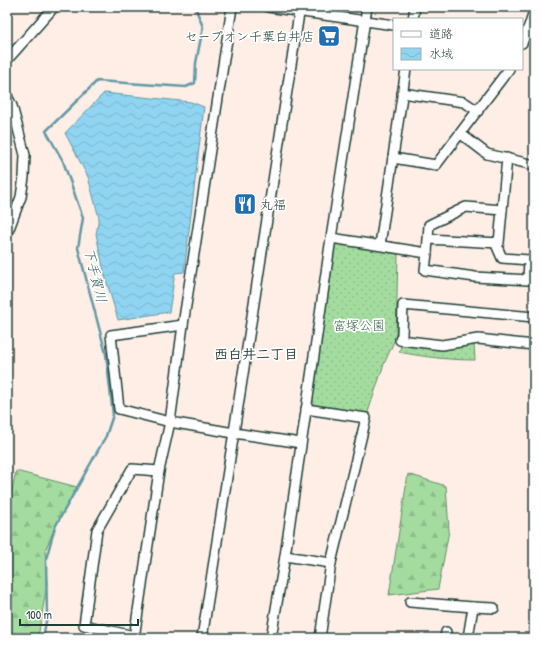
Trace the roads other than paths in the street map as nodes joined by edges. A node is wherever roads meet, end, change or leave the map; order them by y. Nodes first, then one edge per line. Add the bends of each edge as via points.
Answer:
1 (54, 7) edge
2 (232, 7) edge
3 (268, 7) edge
4 (367, 7) edge
5 (415, 7) edge
6 (299, 9) edge
7 (534, 9) edge
8 (413, 18) edge
9 (365, 21) junction
10 (533, 22) edge
11 (393, 24) edge
12 (523, 41) edge
13 (7, 60) edge
14 (406, 70) edge
15 (508, 70) edge
16 (402, 93) junction
17 (7, 96) edge
18 (478, 111) junction
19 (461, 134) junction
20 (393, 158) junction
21 (507, 158) junction
22 (534, 165) edge
23 (502, 210) junction
24 (7, 234) edge
25 (331, 238) junction
26 (428, 239) junction
27 (495, 242) junction
28 (380, 245) junction
29 (427, 253) junction
30 (534, 317) edge
31 (183, 325) junction
32 (534, 345) edge
33 (306, 409) junction
34 (170, 422) junction
35 (234, 433) junction
36 (301, 443) junction
37 (159, 471) junction
38 (285, 556) junction
39 (331, 563) junction
40 (410, 602) dead end
41 (473, 607) junction
42 (494, 608) dead end
43 (534, 631) edge
44 (134, 637) edge
45 (534, 637) edge
46 (202, 638) edge
47 (271, 638) edge
48 (320, 638) edge
49 (468, 638) edge

1 - 13 street
2 - 31 street
3 - 6 street
4 - 9 street
5 - 8 street
6 - 9 street
6 - 35 street
7 - 10 street
9 - 11 street
9 - 25 street
10 - 12 street
14 - 16 street
15 - 18 street
16 - 18 street via 464,102
16 - 20 street
17 - 24 street via 25,155 21,197
18 - 19 street
19 - 20 street via 436,165
19 - 21 street via 487,154
20 - 28 street
21 - 22 street
21 - 23 street
23 - 26 street via 466,207 429,225
23 - 27 street via 499,243
25 - 28 street
25 - 33 street
26 - 27 street
26 - 29 street
27 - 29 street via 502,258 529,260 528,280 475,277 425,270
28 - 29 street
30 - 32 street via 403,305 400,340 442,345 478,339
31 - 34 street
31 - 34 street via 111,335 119,409
33 - 36 street
33 - 39 street via 366,418
34 - 35 street
34 - 37 street
35 - 36 street
35 - 46 street
36 - 38 street
37 - 44 street
37 - 44 street via 132,469 97,530 84,626
38 - 39 street
38 - 47 street
39 - 48 street
40 - 41 street
41 - 42 street
41 - 49 street
43 - 45 street

